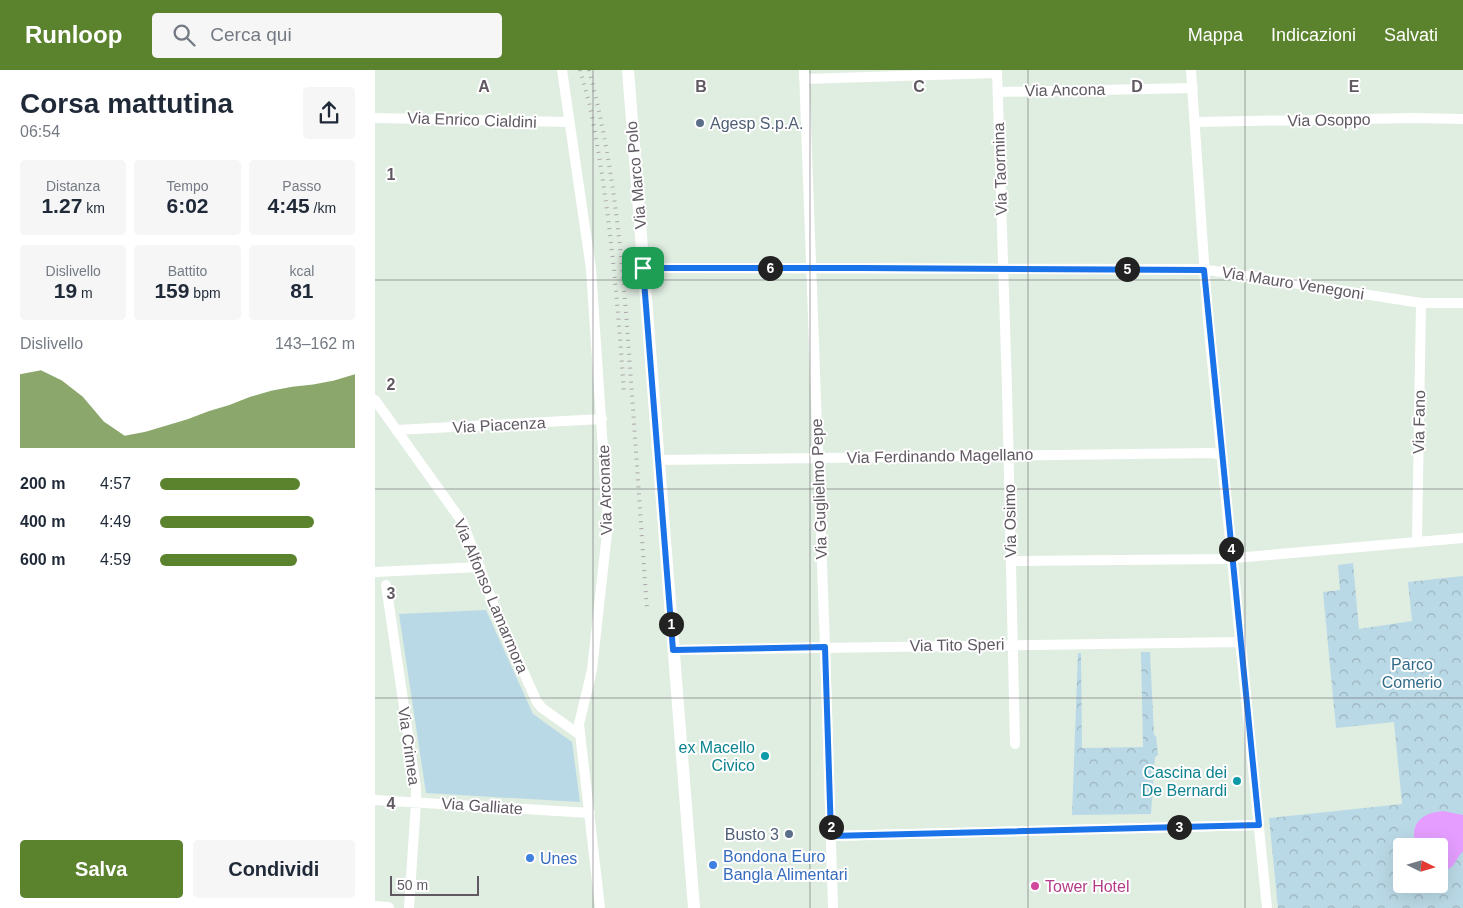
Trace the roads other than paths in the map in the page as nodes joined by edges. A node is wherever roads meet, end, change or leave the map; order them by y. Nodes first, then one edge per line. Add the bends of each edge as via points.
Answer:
1 (562, 70) edge
2 (628, 70) edge
3 (1191, 70) edge
4 (997, 71) edge
5 (804, 74) edge
6 (1193, 88) junction
7 (998, 92) junction
8 (375, 118) edge
9 (1463, 120) edge
10 (569, 122) junction
11 (1195, 122) junction
12 (643, 268) junction
13 (811, 268) junction
14 (1003, 269) junction
15 (1204, 270) junction
16 (1421, 303) junction
17 (1463, 303) edge
18 (375, 400) edge
19 (602, 419) junction
20 (396, 430) junction
21 (1222, 455) junction
22 (1009, 456) junction
23 (818, 458) junction
24 (658, 460) junction
25 (1463, 538) edge
26 (1417, 541) junction
27 (1232, 558) junction
28 (1011, 561) junction
29 (480, 567) junction
30 (375, 572) edge
31 (386, 585) dead end
32 (1241, 642) junction
33 (1013, 644) junction
34 (825, 647) junction
35 (673, 650) junction
36 (580, 735) junction
37 (1015, 744) dead end
38 (375, 800) edge
39 (416, 802) junction
40 (590, 812) junction
41 (1259, 825) junction
42 (831, 836) junction
43 (375, 907) edge
44 (387, 908) edge
45 (409, 908) edge
46 (600, 908) edge
47 (694, 908) edge
48 (833, 908) edge
49 (1267, 908) edge

1 - 10 street, Via Arconate
2 - 12 street, Via Marco Polo
3 - 6 street
4 - 5 street
4 - 7 street, Via Taormina
5 - 13 street, Via Guglielmo Pepe
6 - 7 street, Via Ancona
6 - 11 street
7 - 14 street, Via Taormina
8 - 10 street, Via Enrico Cialdini
9 - 11 street, Via Osoppo
10 - 19 street, Via Arconate via 591,269
11 - 15 street
12 - 13 street, Via Mauro Venegoni
12 - 24 street, Via Marco Polo
13 - 14 street, Via Mauro Venegoni
13 - 23 street, Via Guglielmo Pepe
14 - 15 street, Via Mauro Venegoni
14 - 22 street, Via Osimo
15 - 16 street, Via Mauro Venegoni
15 - 21 street
16 - 17 street, Via Mauro Venegoni
16 - 26 street, Via Fano
18 - 20 street, Via Alfonso Lamarmora
19 - 20 street, Via Piacenza
19 - 36 street, Via Arconate via 608,530 593,670 579,718
20 - 29 street, Via Alfonso Lamarmora via 460,519
21 - 22 street, Via Ferdinando Magellano
21 - 27 street
22 - 23 street, Via Ferdinando Magellano
22 - 28 street, Via Osimo
23 - 24 street, Via Ferdinando Magellano
23 - 34 street, Via Guglielmo Pepe
24 - 35 street, Via Marco Polo
25 - 26 street
26 - 27 street
27 - 28 street
27 - 32 street
28 - 33 street, Via Osimo
29 - 30 street
29 - 36 street, Via Alfonso Lamarmora via 537,702
31 - 39 street, Via Crimea
32 - 33 street, Via Tito Speri
32 - 41 street
33 - 34 street, Via Tito Speri
33 - 37 street, Via Osimo
34 - 35 street, Via Tito Speri
34 - 42 street, Via Guglielmo Pepe
35 - 47 street, Via Marco Polo
36 - 40 street, Via Arconate
38 - 39 street, Via Galliate
39 - 40 street, Via Galliate
39 - 45 street, Via Crimea
40 - 46 street, Via Arconate
41 - 42 street
41 - 49 street
42 - 48 street, Via Guglielmo Pepe
43 - 44 street

